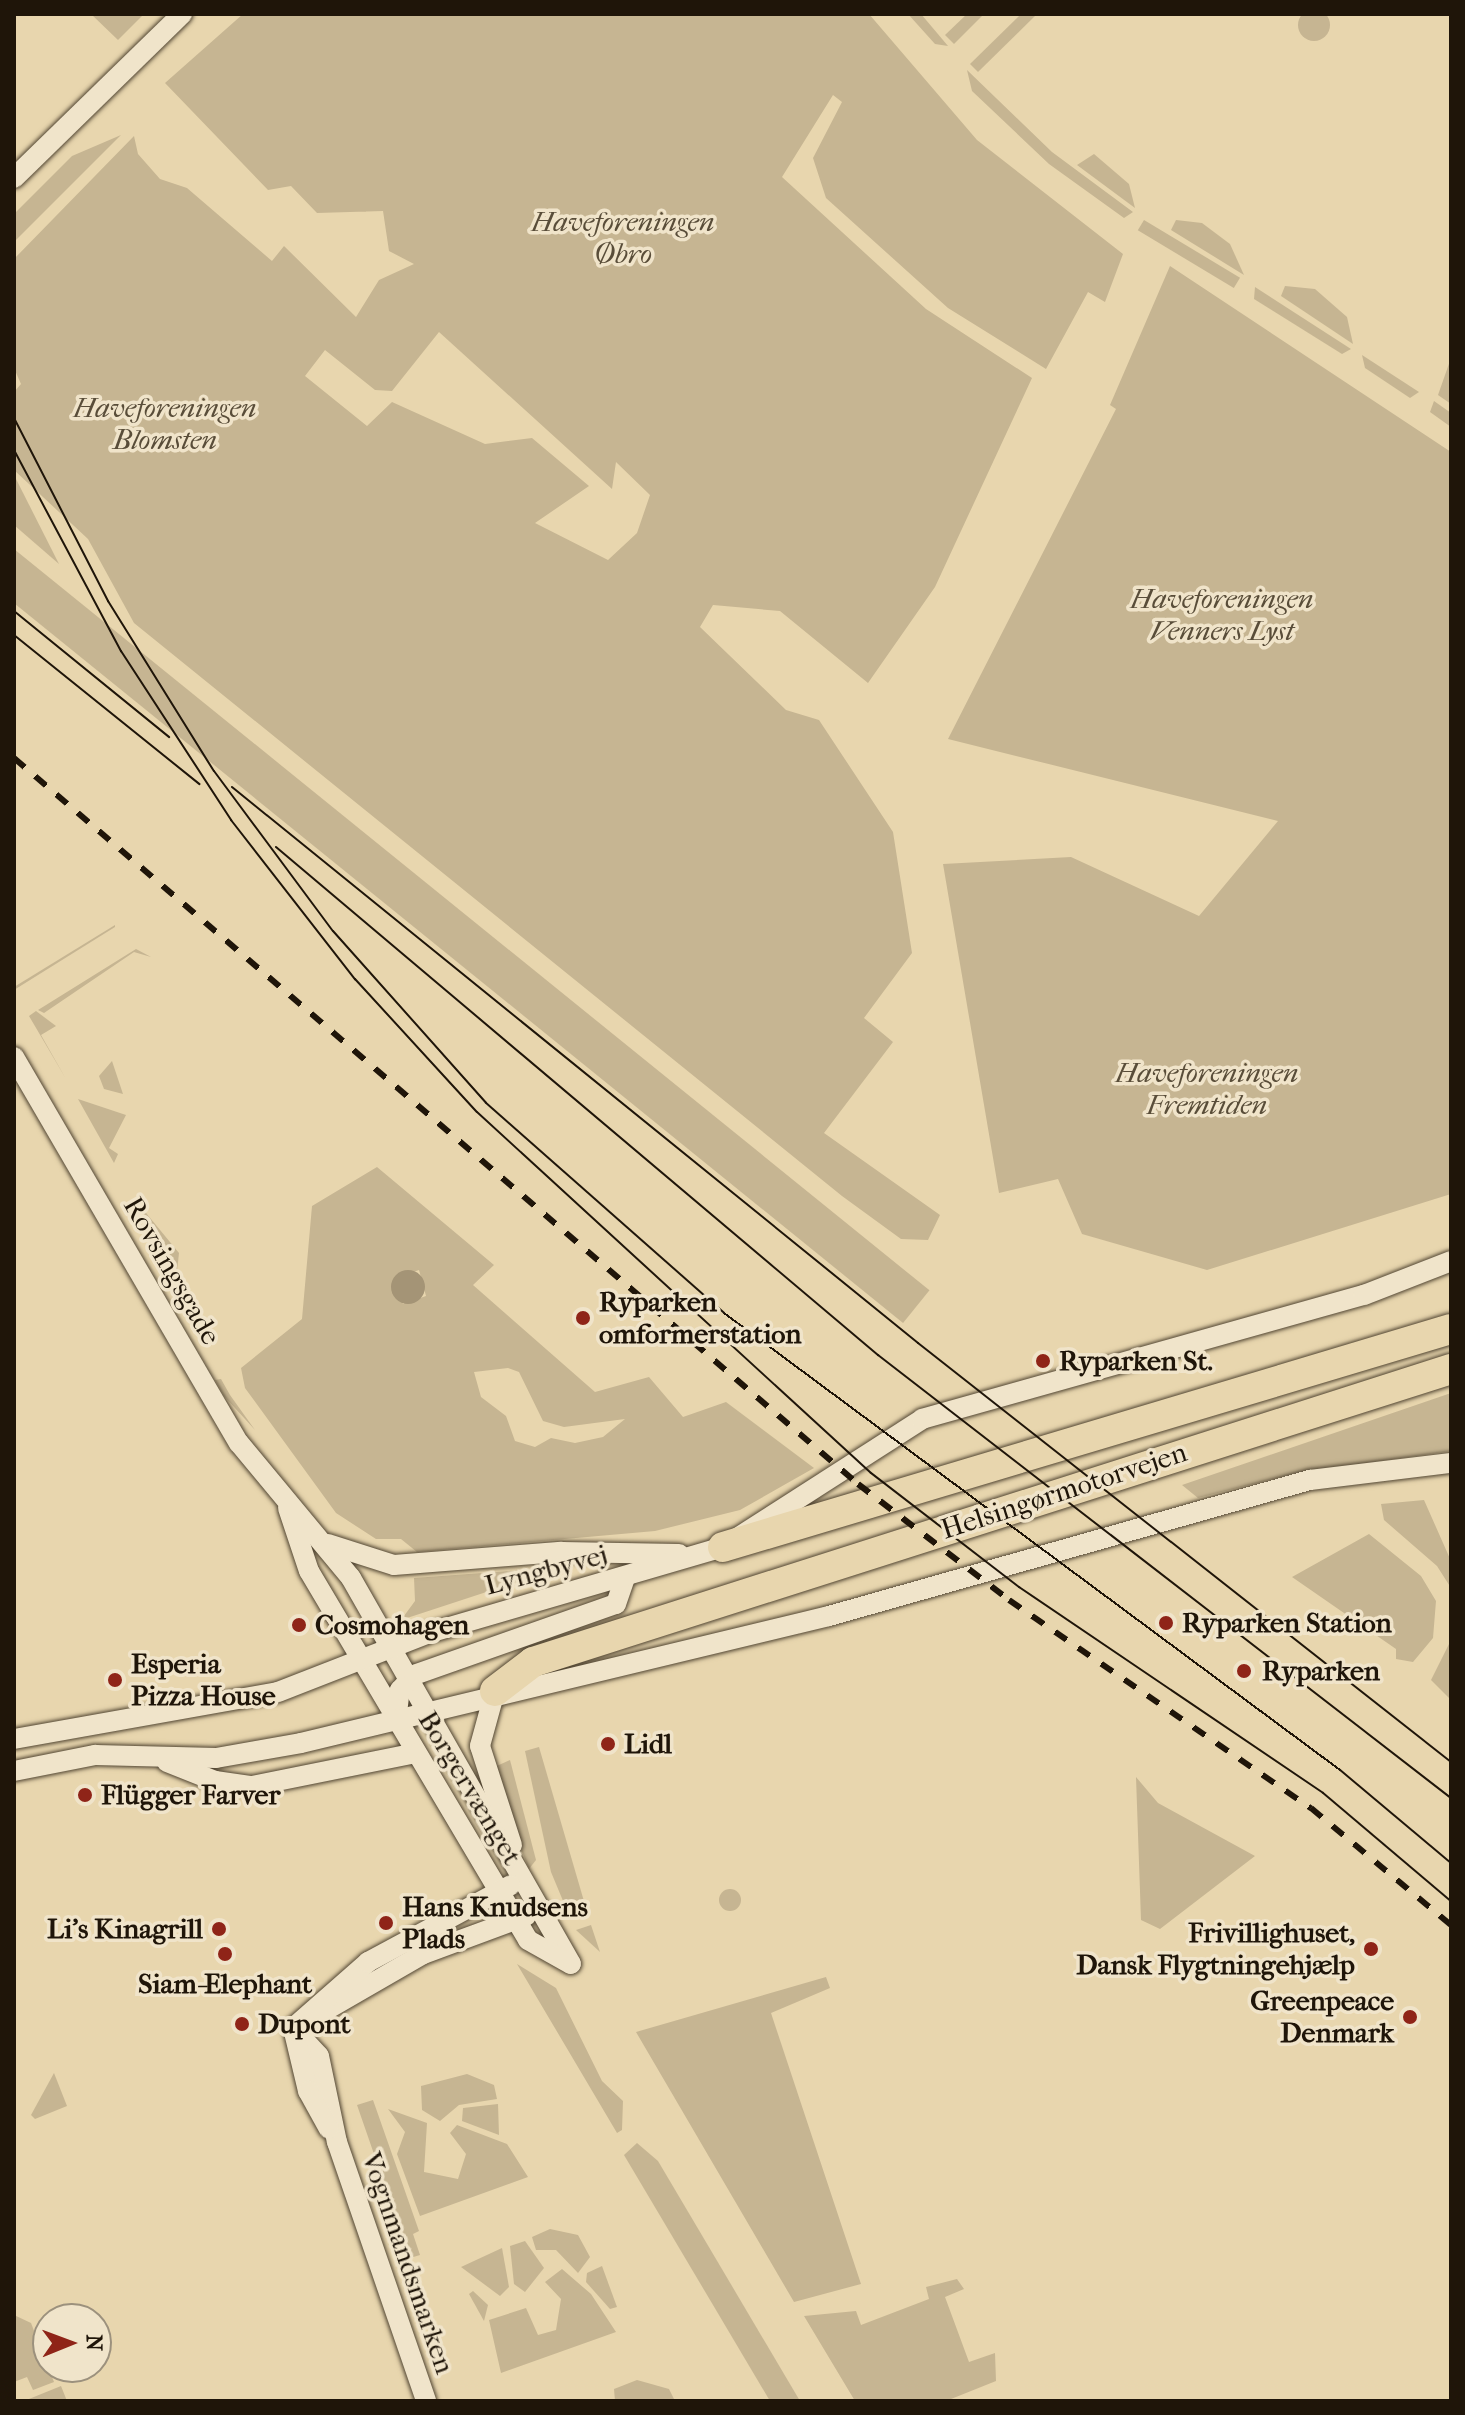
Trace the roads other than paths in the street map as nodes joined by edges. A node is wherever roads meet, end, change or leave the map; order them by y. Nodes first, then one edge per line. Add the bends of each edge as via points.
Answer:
1 (182, 14) edge
2 (14, 178) edge
3 (14, 1057) edge
4 (1451, 1261) edge
5 (1451, 1329) edge
6 (1451, 1369) edge
7 (1451, 1463) edge
8 (288, 1508) junction
9 (328, 1544) junction
10 (709, 1551) junction
11 (625, 1578) junction
12 (391, 1649) junction
13 (361, 1661) junction
14 (408, 1681) junction
15 (495, 1691) junction
16 (426, 1712) junction
17 (396, 1721) junction
18 (14, 1739) edge
19 (415, 1753) junction
20 (152, 1756) junction
21 (14, 1771) edge
22 (522, 1880) junction
23 (499, 1890) junction
24 (539, 1910) junction
25 (516, 1920) junction
26 (293, 2028) junction
27 (426, 2401) edge

1 - 2 street
3 - 8 street, Rovsingsgade via 239,1443
4 - 10 street, Lyngbyvej via 1364,1295 922,1419
5 - 10 highway
6 - 15 highway, Helsingørmotorvejen via 533,1662
7 - 15 street via 1310,1480 829,1616 542,1689
8 - 9 street, Rovsingsgade
8 - 13 street, Rovsingsgade via 309,1571
9 - 10 street via 394,1565 561,1552
9 - 12 street, Rovsingsgade
10 - 11 street, Lyngbyvej
11 - 12 street, Lyngbyvej
11 - 14 street via 616,1604
12 - 13 street, Lyngbyvej
12 - 14 street, Rovsingsgade
13 - 17 street, Borgervænget
13 - 18 street, Lyngbyvej via 225,1704
14 - 16 street, Rovsingsgade
14 - 17 street
15 - 16 street
15 - 22 street via 480,1746
16 - 17 street
16 - 22 street, Borgervænget
17 - 19 street, Borgervænget
17 - 20 street via 231,1757
19 - 20 street via 252,1786 215,1781
19 - 23 street, Borgervænget
20 - 21 street via 95,1755
22 - 23 street
22 - 24 street, Borgervænget
23 - 25 street, Borgervænget
23 - 26 street via 368,1962
24 - 25 street
24 - 25 street, Borgervænget via 571,1964 540,1952
25 - 26 street via 423,1954
26 - 27 street, Vognmandsmarken via 308,2091 337,2142

